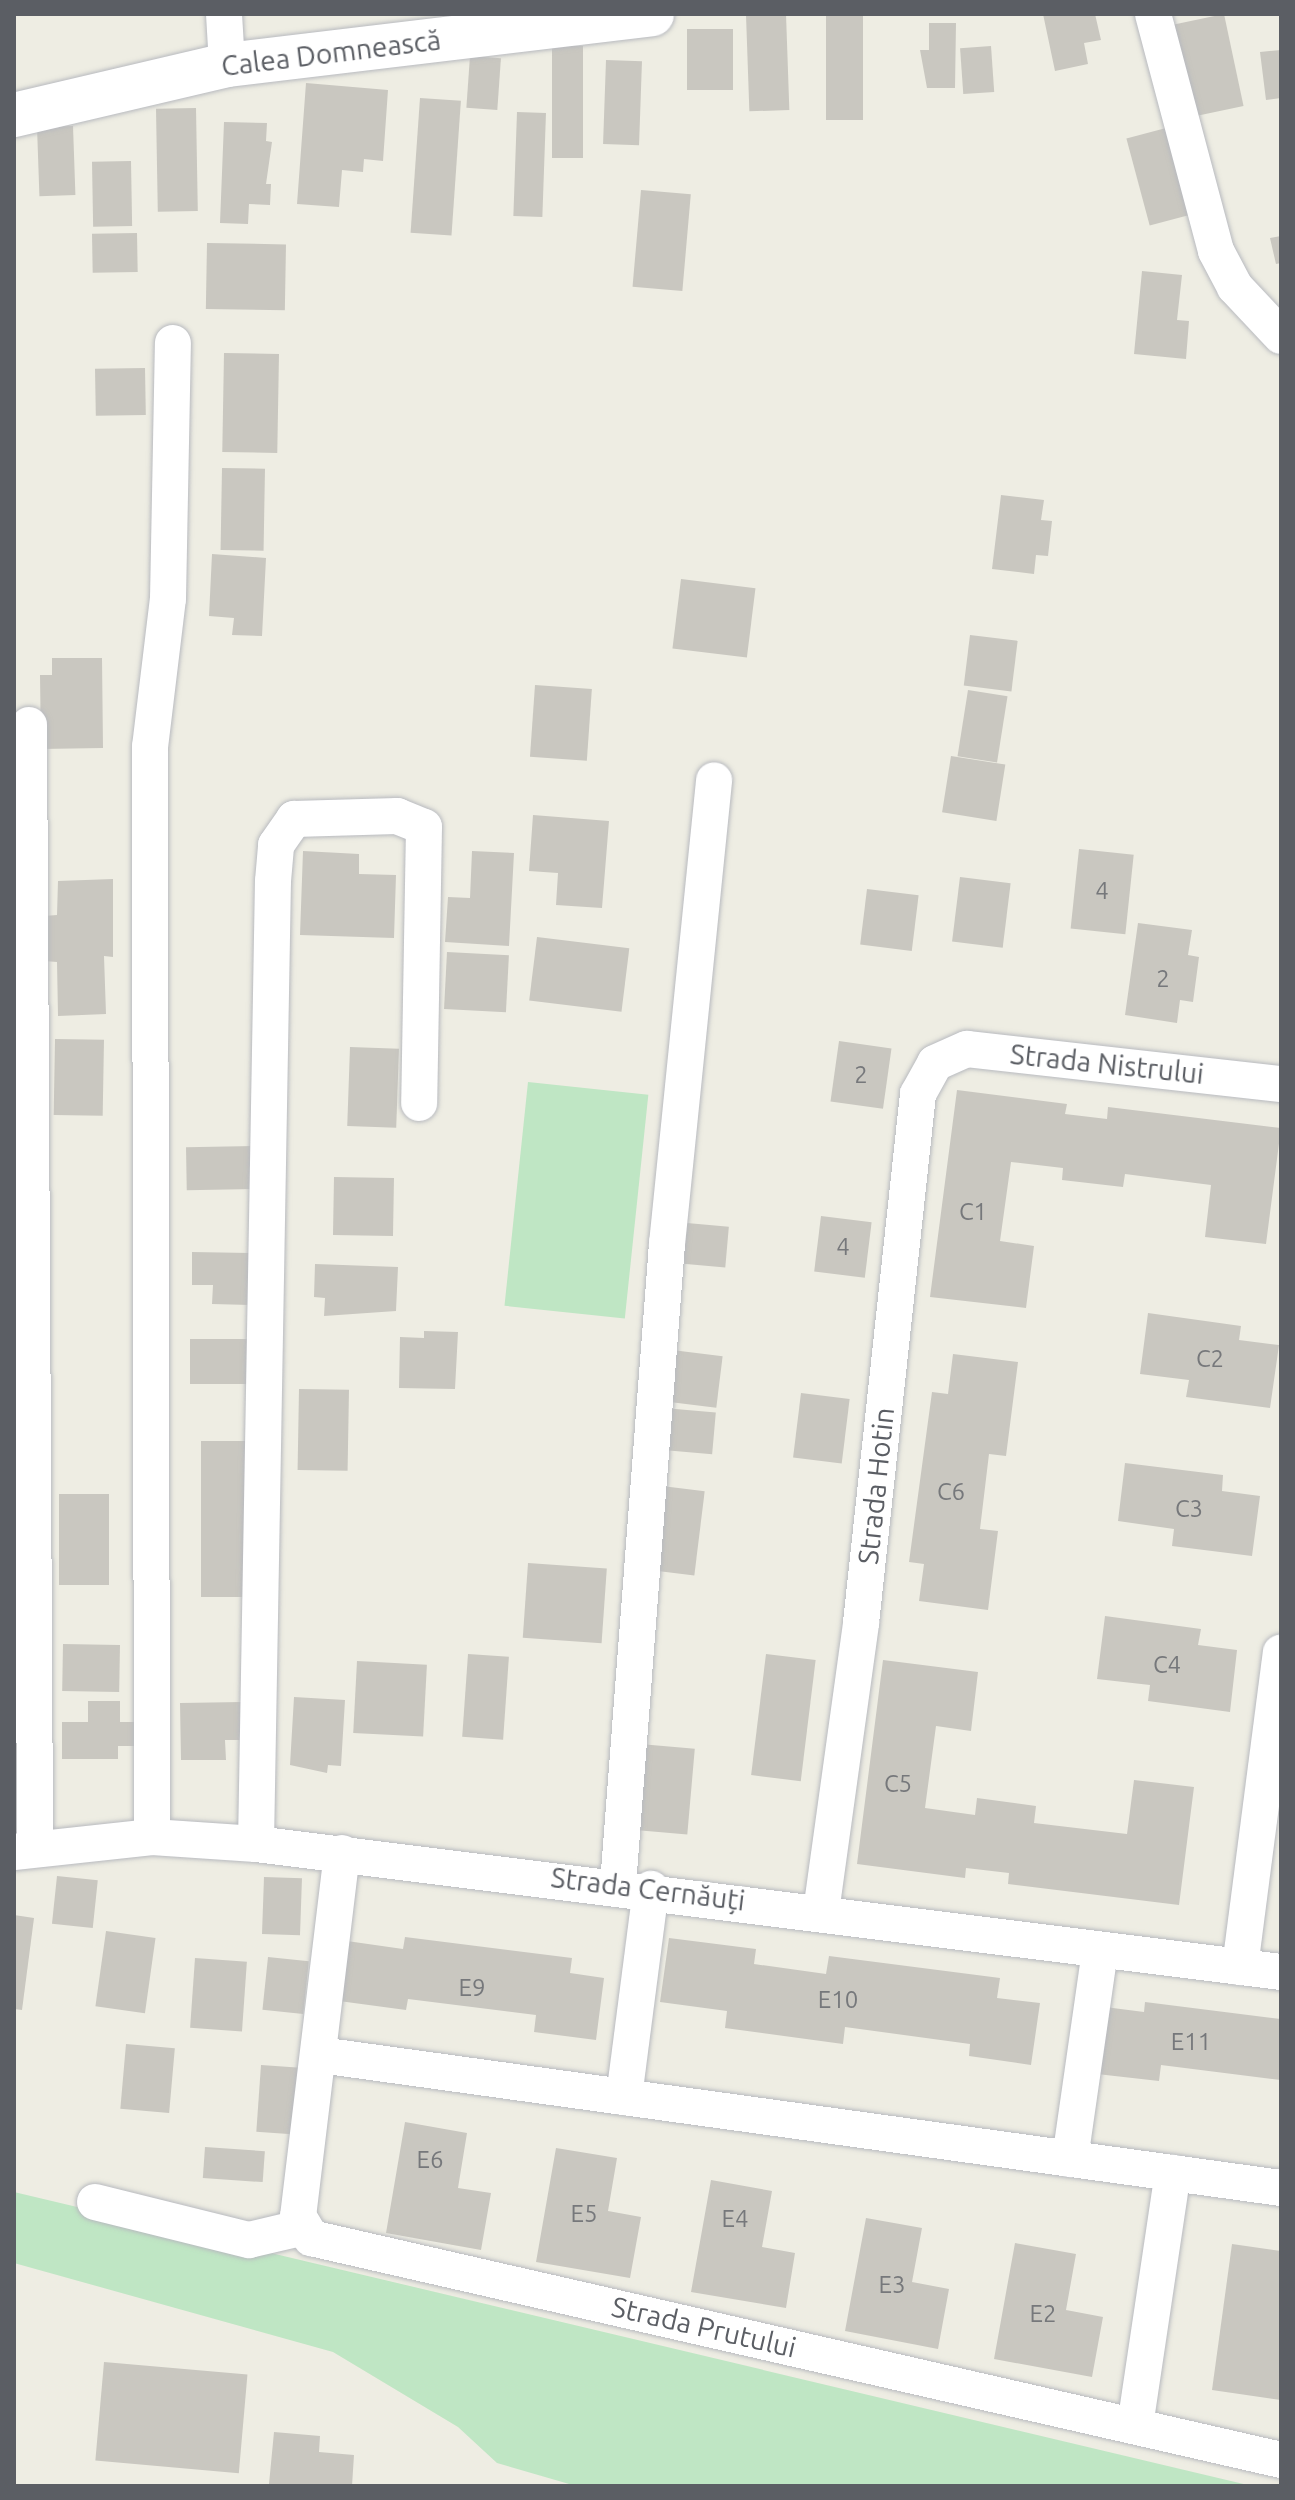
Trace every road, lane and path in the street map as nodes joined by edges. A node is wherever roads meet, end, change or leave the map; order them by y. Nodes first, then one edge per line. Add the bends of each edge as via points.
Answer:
1 (413, 14) edge
2 (652, 14) edge
3 (1153, 14) edge
4 (226, 38) edge
5 (14, 89) edge
6 (14, 115) edge
7 (1281, 336) edge
8 (173, 343) dead end
9 (29, 725) dead end
10 (714, 780) dead end
11 (935, 1063) joint
12 (1281, 1084) edge
13 (419, 1103) dead end
14 (1281, 1653) edge
15 (152, 1837) junction
16 (256, 1844) junction
17 (25, 1850) edge
18 (342, 1853) junction
19 (635, 1887) junction
20 (821, 1912) junction
21 (1100, 1951) junction
22 (1240, 1967) junction
23 (1281, 1972) edge
24 (320, 2055) junction
25 (624, 2097) junction
26 (1070, 2159) junction
27 (1173, 2173) junction
28 (1281, 2188) edge
29 (95, 2202) dead end
30 (300, 2228) junction
31 (1135, 2426) junction
32 (1281, 2460) edge

1 - 4 main road, Calea Domnească
2 - 4 main road, Calea Domnească
3 - 7 street via 1216,251 1235,287
4 - 5 main road, Calea Domnească
4 - 6 main road, Calea Domnească
8 - 15 street via 168,599 150,747
9 - 17 street
10 - 19 street via 667,1244
11 - 12 street, Strada Nistrului via 967,1049
11 - 20 street, Strada Hotin via 918,1094 861,1623
13 - 16 street via 424,827 397,816 294,819 276,845 273,881
14 - 22 street
15 - 16 street, Strada Cernăuți
15 - 17 street, Strada Cernăuți
16 - 18 street, Strada Cernăuți
18 - 19 street, Strada Cernăuți
18 - 24 street
19 - 20 street, Strada Cernăuți
19 - 25 street
20 - 21 street, Strada Cernăuți
21 - 22 street, Strada Cernăuți
21 - 26 street
22 - 23 street, Strada Cernăuți
24 - 25 street
24 - 30 street
25 - 26 street
26 - 27 street
27 - 28 street
27 - 31 street
29 - 30 street via 249,2240
30 - 31 street, Strada Prutului via 326,2243
31 - 32 street, Strada Prutului

